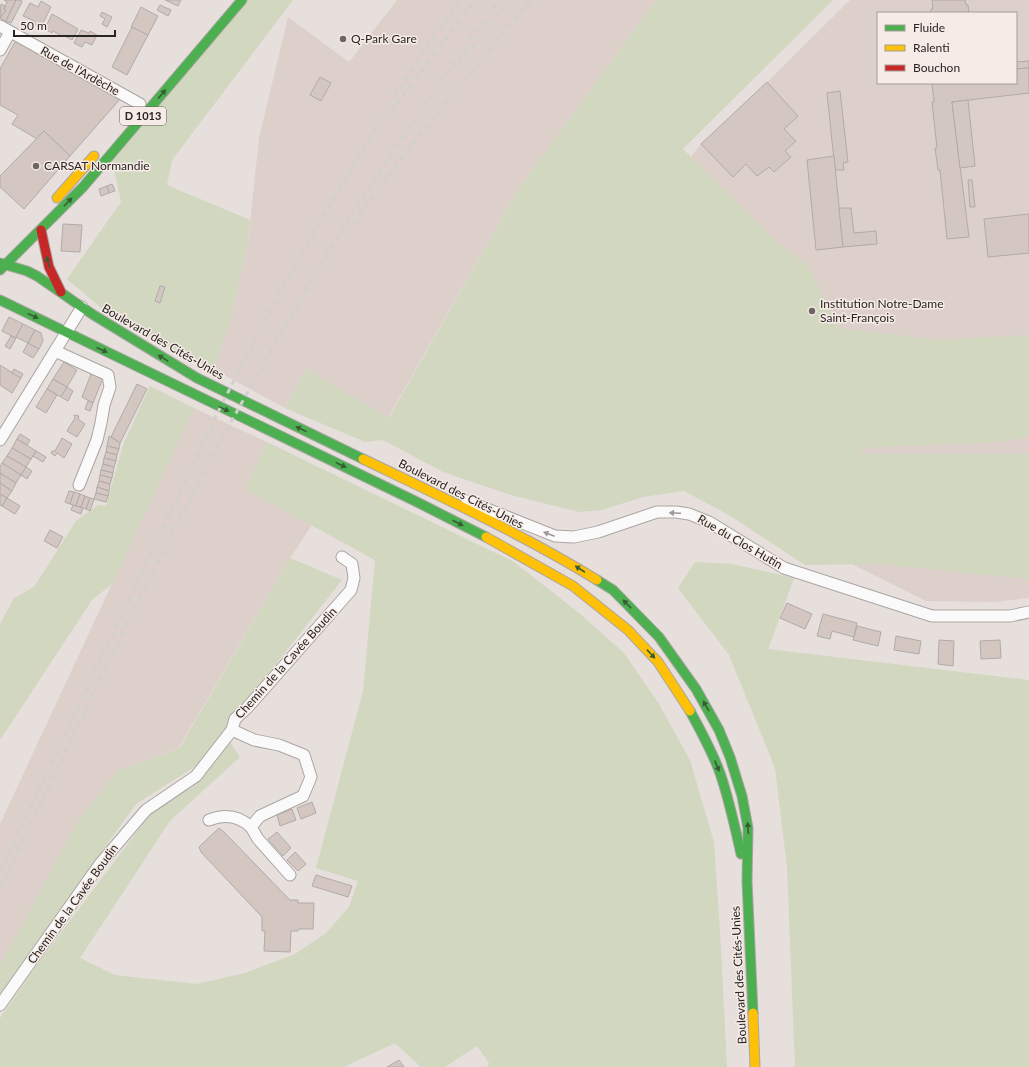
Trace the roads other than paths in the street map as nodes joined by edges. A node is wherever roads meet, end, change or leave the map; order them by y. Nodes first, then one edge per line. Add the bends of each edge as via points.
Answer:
1 (242, 0) edge
2 (5, 29) edge
3 (0, 50) edge
4 (140, 104) dead end
5 (102, 147) dead end
6 (50, 206) dead end
7 (41, 230) junction
8 (2, 266) edge
9 (61, 292) junction
10 (0, 300) edge
11 (82, 307) junction
12 (67, 333) junction
13 (55, 352) junction
14 (0, 440) edge
15 (387, 470) junction
16 (79, 486) dead end
17 (342, 557) dead end
18 (1029, 612) edge
19 (232, 730) junction
20 (209, 820) dead end
21 (251, 827) junction
22 (290, 874) dead end
23 (747, 881) junction
24 (0, 1005) edge
25 (756, 1067) edge

7 -> 1 main road, D 1013 via 83,187
2 - 3 street
2 - 4 street, Rue de l'Ardèche
5 - 6 main road
7 - 8 main road, D 1013
9 -> 7 main road via 49,267
8 - 9 main road, Boulevard des Cités-Unies via 27,271
9 - 11 main road, Boulevard des Cités-Unies
10 -> 12 main road, Boulevard des Cités-Unies
11 - 12 street
15 -> 11 main road, Boulevard des Cités-Unies via 197,378
12 - 13 street
12 -> 23 main road, Boulevard des Cités-Unies via 503,546 573,586 613,617 658,662 686,704 705,739 720,773
13 - 14 street
13 - 16 street via 108,375 110,387 97,440
18 -> 15 street, Rue du Clos Hutin via 1010,616 932,616 784,568 709,522 689,514 657,512 598,532 574,537 555,536
23 -> 15 main road, Boulevard des Cités-Unies via 748,828 742,796 730,757 719,730 696,689 659,637 614,590 568,562
17 - 19 street, Chemin de la Cavée Boudin via 352,564 354,578 351,590 235,719
19 - 21 street via 254,740 304,754 311,777 303,796 260,816
19 - 24 street, Chemin de la Cavée Boudin via 196,776 146,810 100,864
20 - 21 street via 220,816 231,817
21 - 22 street via 258,839
23 - 25 main road, Boulevard des Cités-Unies

